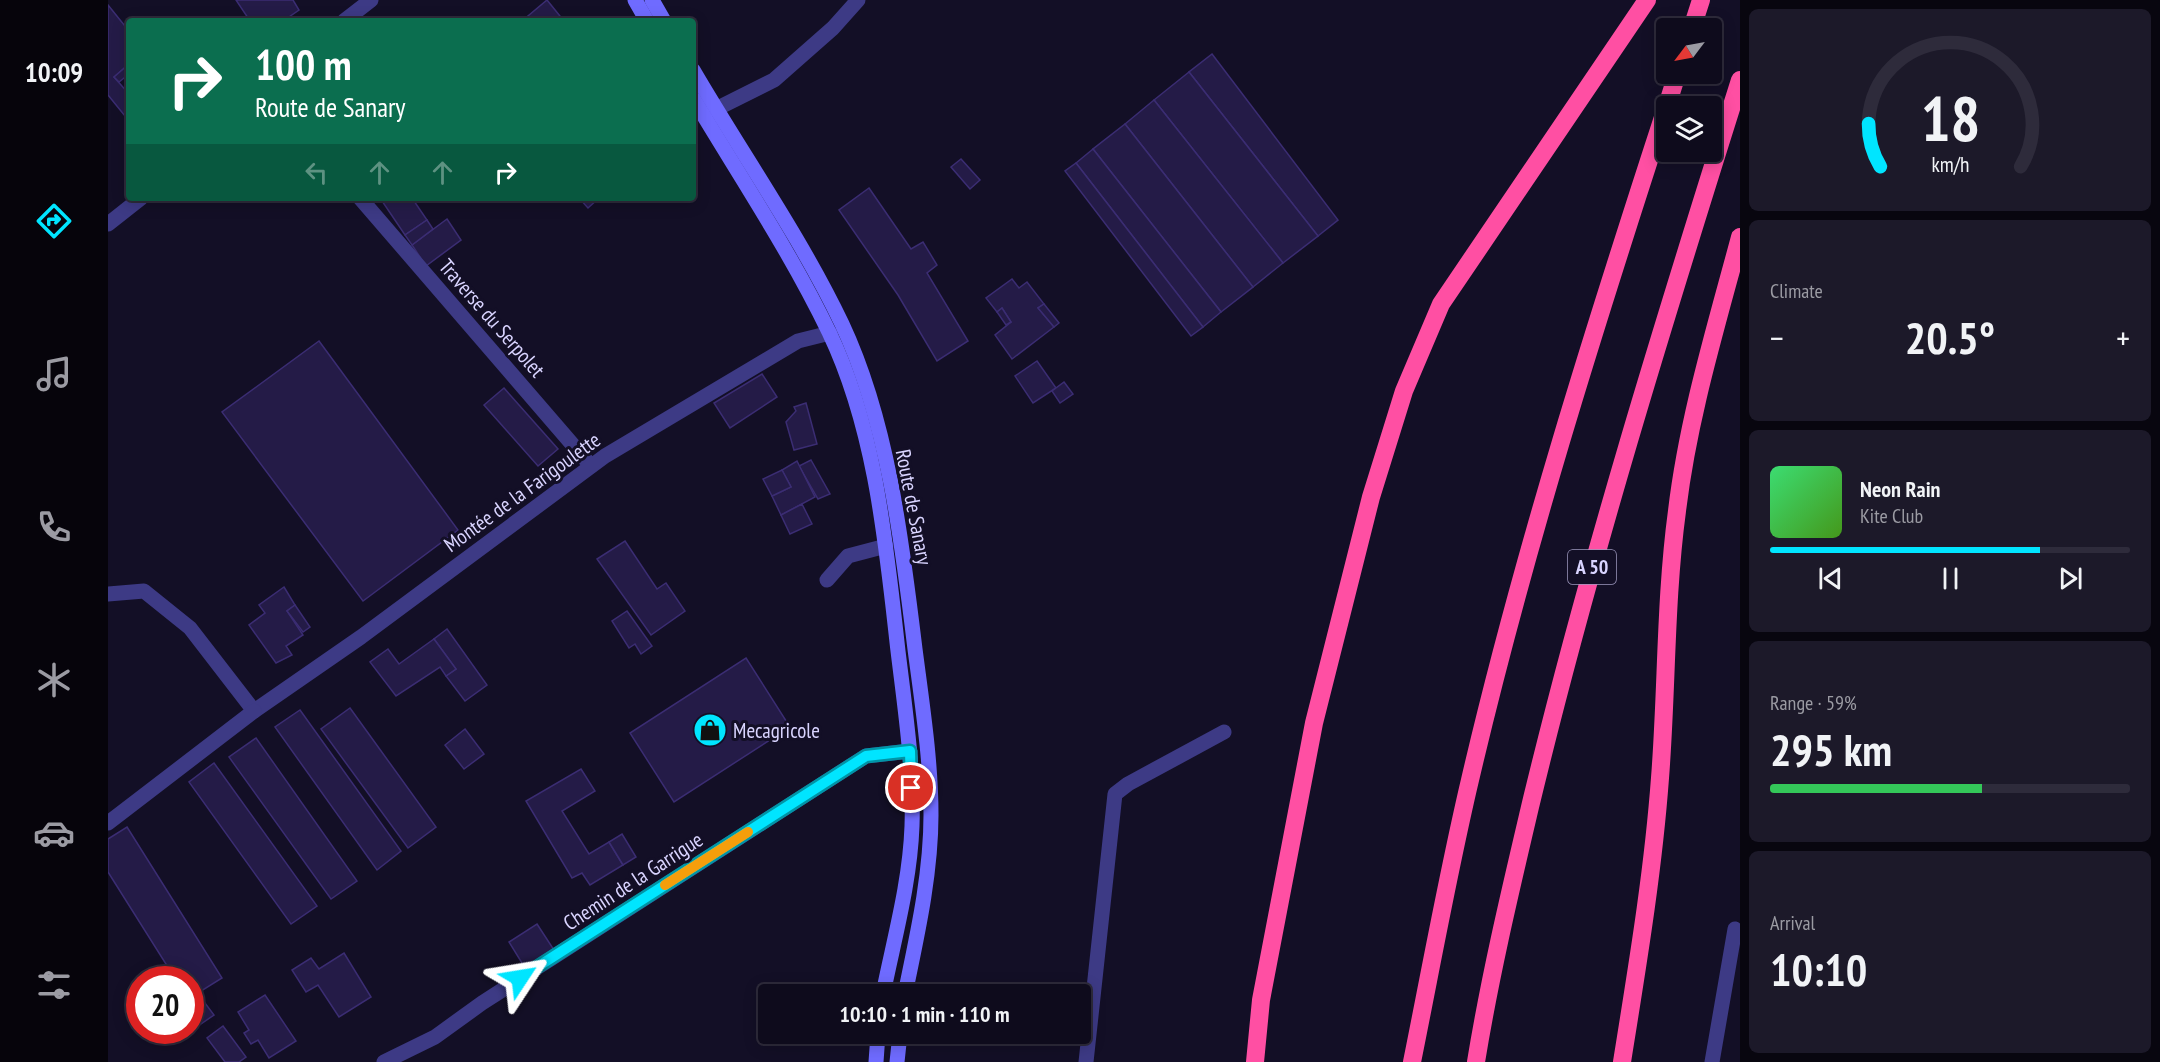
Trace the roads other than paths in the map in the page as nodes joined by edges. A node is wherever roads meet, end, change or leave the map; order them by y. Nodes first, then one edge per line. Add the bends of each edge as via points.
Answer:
1 (371, 0) edge
2 (635, 0) edge
3 (652, 0) edge
4 (858, 0) edge
5 (1647, 0) edge
6 (1701, 0) edge
7 (348, 18) edge
8 (645, 18) edge
9 (662, 18) edge
10 (1695, 18) edge
11 (696, 75) edge
12 (1740, 80) edge
13 (696, 103) edge
14 (716, 109) junction
15 (1656, 140) edge
16 (137, 201) edge
17 (363, 201) edge
18 (108, 224) edge
19 (1740, 237) edge
20 (830, 333) junction
21 (591, 466) junction
22 (886, 546) junction
23 (827, 580) dead end
24 (108, 594) edge
25 (254, 711) junction
26 (1224, 732) dead end
27 (910, 751) junction
28 (108, 823) edge
29 (1735, 929) dead end
30 (885, 984) edge
31 (907, 984) edge
32 (877, 1044) edge
33 (899, 1044) edge
34 (384, 1062) edge
35 (876, 1062) edge
36 (897, 1062) edge
37 (1086, 1062) edge
38 (1255, 1062) edge
39 (1412, 1062) edge
40 (1476, 1062) edge
41 (1622, 1062) edge
42 (1712, 1062) edge

1 - 7 lane
2 - 8 main road
3 - 9 main road
4 - 14 lane via 833,28 774,80
5 - 38 highway via 1441,304 1404,391 1371,497 1314,723 1261,1000
6 - 10 highway
11 - 14 main road, Route de Sanary
12 - 40 highway, A 50 via 1653,357 1555,703
13 - 20 main road, Route de Sanary
14 - 31 main road, Route de Sanary via 842,324 867,384 901,535 924,721 931,815 924,898
15 - 39 highway via 1598,316 1514,609 1470,781
16 - 18 lane
17 - 21 lane, Traverse du Serpolet
19 - 41 highway via 1691,430 1677,509 1669,580 1660,781
20 - 21 lane, Montée de la Farigoulette via 798,341
20 - 22 main road, Route de Sanary via 853,393
21 - 25 lane, Montée de la Farigoulette via 361,637
22 - 23 lane via 848,556
22 - 27 main road, Route de Sanary
24 - 25 lane via 144,591 190,628
25 - 28 lane, Montée de la Farigoulette
26 - 37 lane via 1115,794
27 - 30 main road, Route de Sanary via 912,826 907,882
27 - 34 lane, Chemin de la Garrigue via 866,756 435,1037
29 - 42 lane
32 - 35 main road
33 - 36 main road

